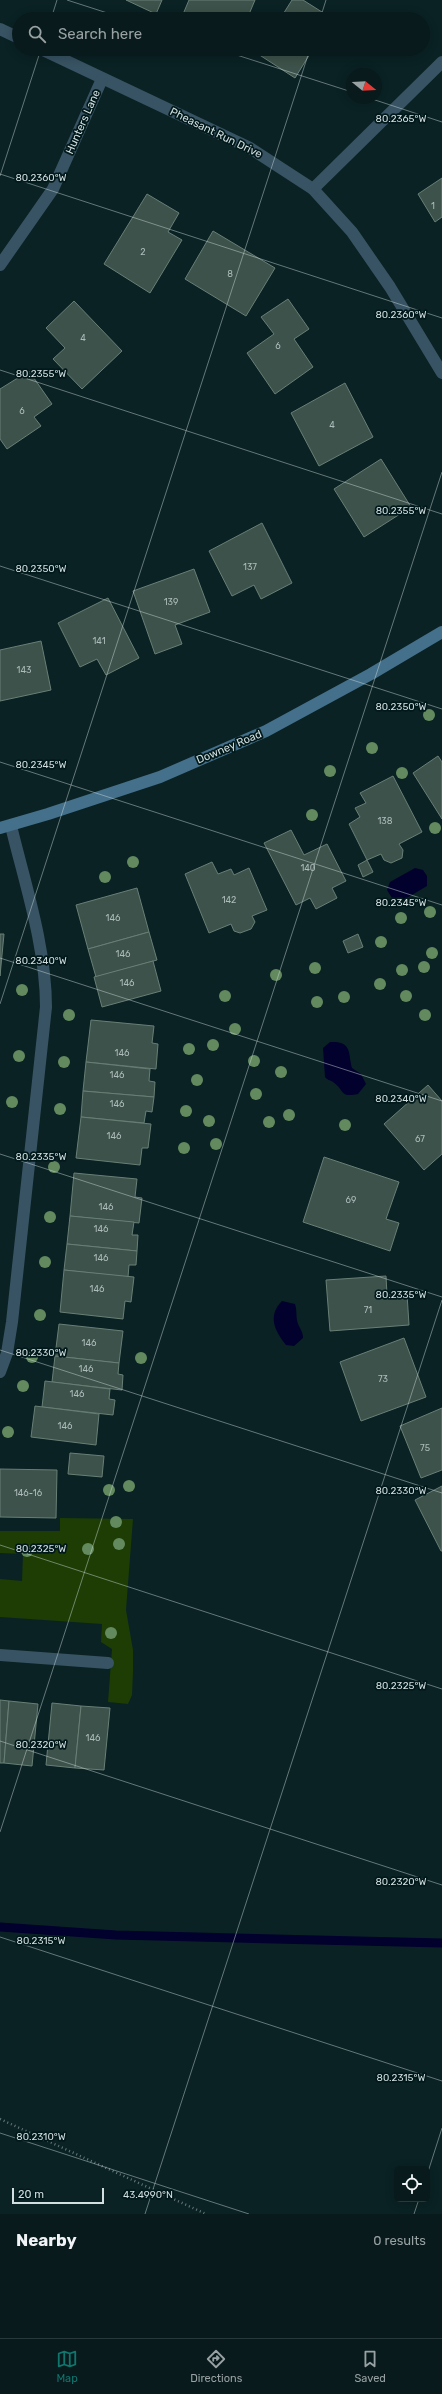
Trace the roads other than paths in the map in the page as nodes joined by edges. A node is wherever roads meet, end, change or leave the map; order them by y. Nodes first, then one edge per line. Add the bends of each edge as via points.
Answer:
1 (0, 29) edge
2 (12, 35) edge
3 (55, 56) edge
4 (442, 62) edge
5 (102, 79) junction
6 (313, 189) junction
7 (0, 265) edge
8 (442, 373) edge
9 (442, 632) edge
10 (5, 827) edge
11 (0, 1372) edge
12 (0, 1655) edge
13 (108, 1663) dead end

1 - 2 street
3 - 5 street, Pheasant Run Drive
4 - 6 street
5 - 6 street, Pheasant Run Drive via 250,148
5 - 7 street, Hunters Lane via 53,189
6 - 8 street, Pheasant Run Drive via 352,232 390,287
9 - 10 main road, Downey Road via 266,732 160,777
10 - 11 street via 40,946 46,1007 12,1322
12 - 13 street

